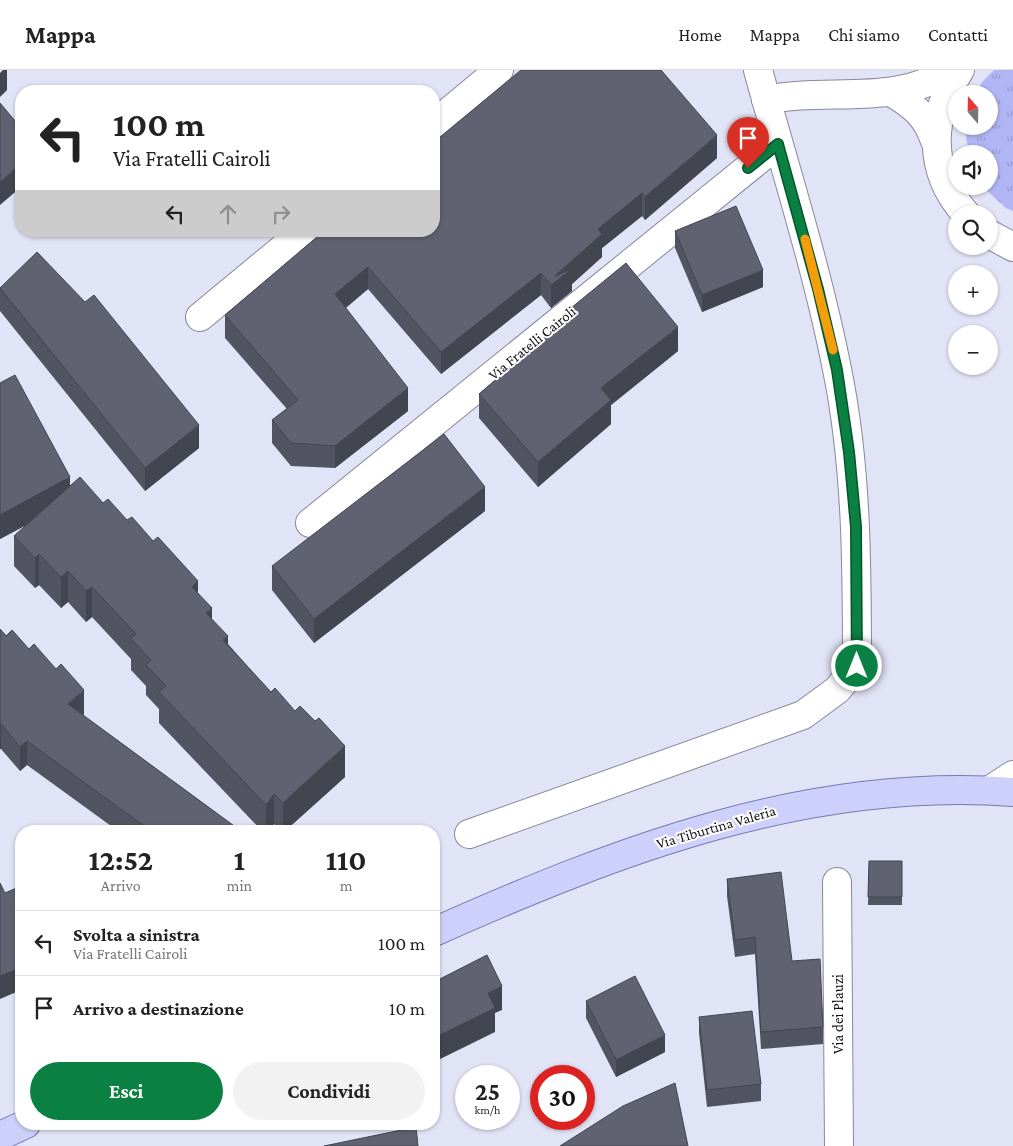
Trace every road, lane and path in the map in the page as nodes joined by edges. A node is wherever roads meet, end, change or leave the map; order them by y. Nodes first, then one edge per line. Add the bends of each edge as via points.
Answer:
1 (499, 70) edge
2 (758, 70) edge
3 (950, 70) edge
4 (960, 70) edge
5 (891, 92) junction
6 (766, 100) junction
7 (440, 119) edge
8 (935, 141) junction
9 (778, 144) junction
10 (958, 205) edge
11 (297, 237) edge
12 (998, 239) edge
13 (1013, 247) edge
14 (200, 317) dead end
15 (310, 523) dead end
16 (1013, 775) edge
17 (1002, 791) edge
18 (469, 834) dead end
19 (837, 882) dead end
20 (440, 930) edge
21 (15, 1129) edge
22 (0, 1136) edge
23 (839, 1146) edge

1 - 7 street
2 - 6 street
3 - 5 street via 920,85
4 - 8 street via 950,84 940,110
5 - 6 street via 809,94
5 - 8 street via 913,105 925,118
6 - 9 street
8 - 10 street via 947,185
9 - 15 street, Via Fratelli Cairoli
9 - 18 street via 837,370 856,527 857,666 837,690 804,715
11 - 14 street
12 - 13 street
16 - 17 street
17 - 20 main road, Via Tiburtina Valeria via 913,790 828,799 752,815 626,855
19 - 23 street, Via dei Plauzi
21 - 22 main road

